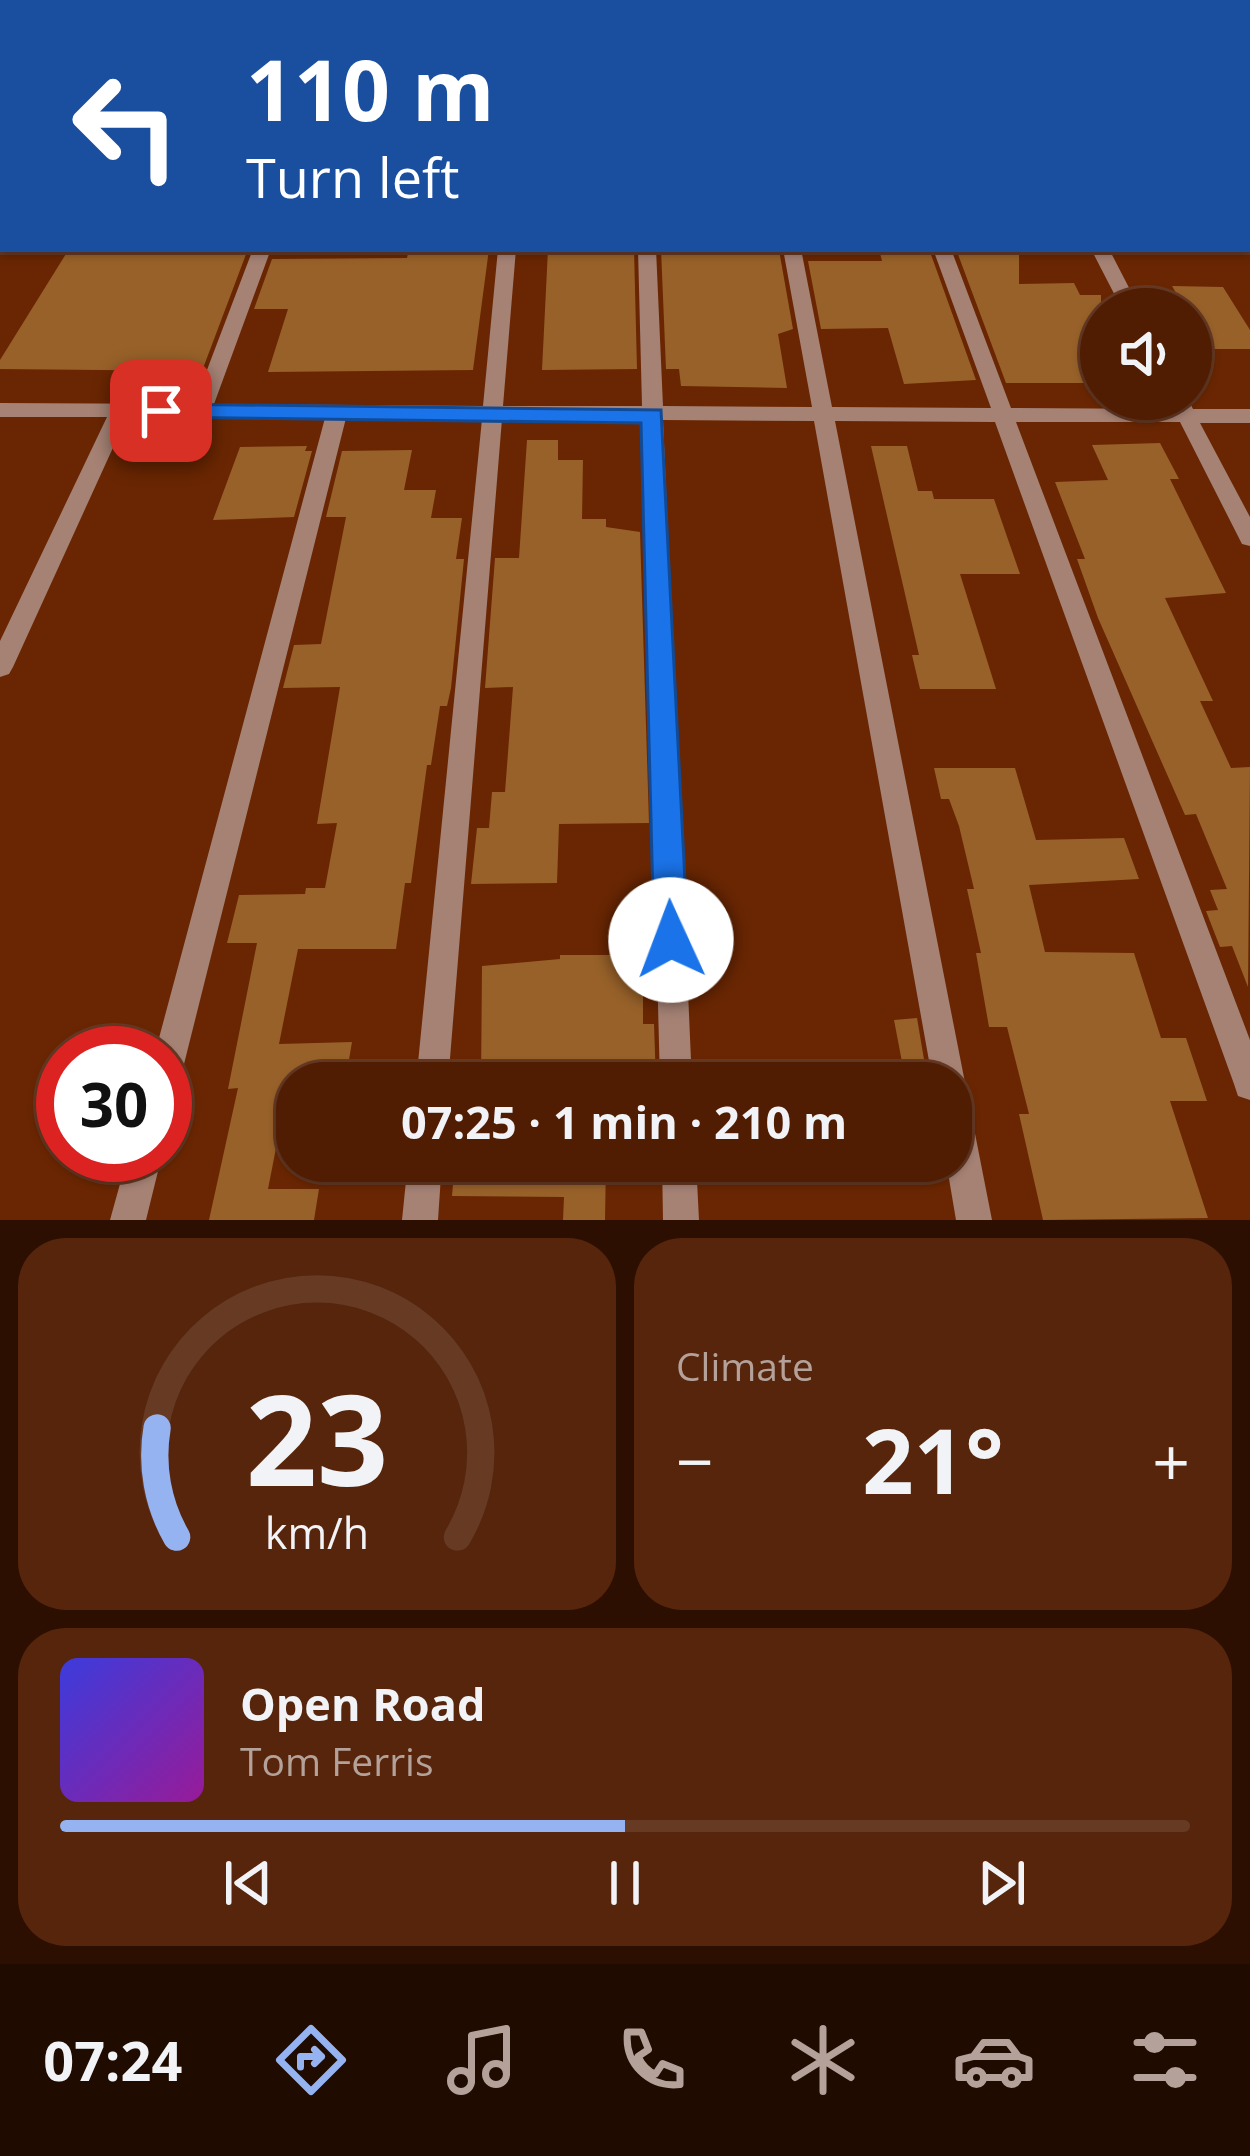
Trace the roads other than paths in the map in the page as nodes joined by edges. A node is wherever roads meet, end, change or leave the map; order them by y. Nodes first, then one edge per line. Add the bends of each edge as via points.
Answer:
1 (261, 252) edge
2 (507, 252) edge
3 (647, 252) edge
4 (793, 252) edge
5 (943, 252) edge
6 (1102, 252) edge
7 (1120, 288) edge
8 (0, 410) edge
9 (120, 411) junction
10 (1212, 411) edge
11 (202, 412) junction
12 (337, 412) junction
13 (1080, 413) edge
14 (491, 415) junction
15 (652, 416) junction
16 (824, 416) junction
17 (1004, 416) junction
18 (1250, 416) edge
19 (1189, 420) edge
20 (1250, 538) edge
21 (0, 667) edge
22 (178, 1026) edge
23 (434, 1062) edge
24 (675, 1062) edge
25 (945, 1062) edge
26 (1250, 1084) edge
27 (138, 1182) edge
28 (423, 1182) edge
29 (680, 1182) edge
30 (967, 1182) edge
31 (128, 1220) edge
32 (420, 1220) edge
33 (681, 1220) edge
34 (974, 1220) edge

1 - 11 street
2 - 14 street
3 - 15 street
4 - 16 street
5 - 17 street
6 - 7 street
8 - 9 street
9 - 11 street
9 - 21 street
10 - 18 street
11 - 12 street
12 - 14 street
12 - 22 street
13 - 17 street
14 - 15 street
14 - 23 street
15 - 16 street
15 - 24 street
16 - 17 street
16 - 25 street
17 - 26 street
19 - 20 street
27 - 31 street
28 - 32 street
29 - 33 street
30 - 34 street

